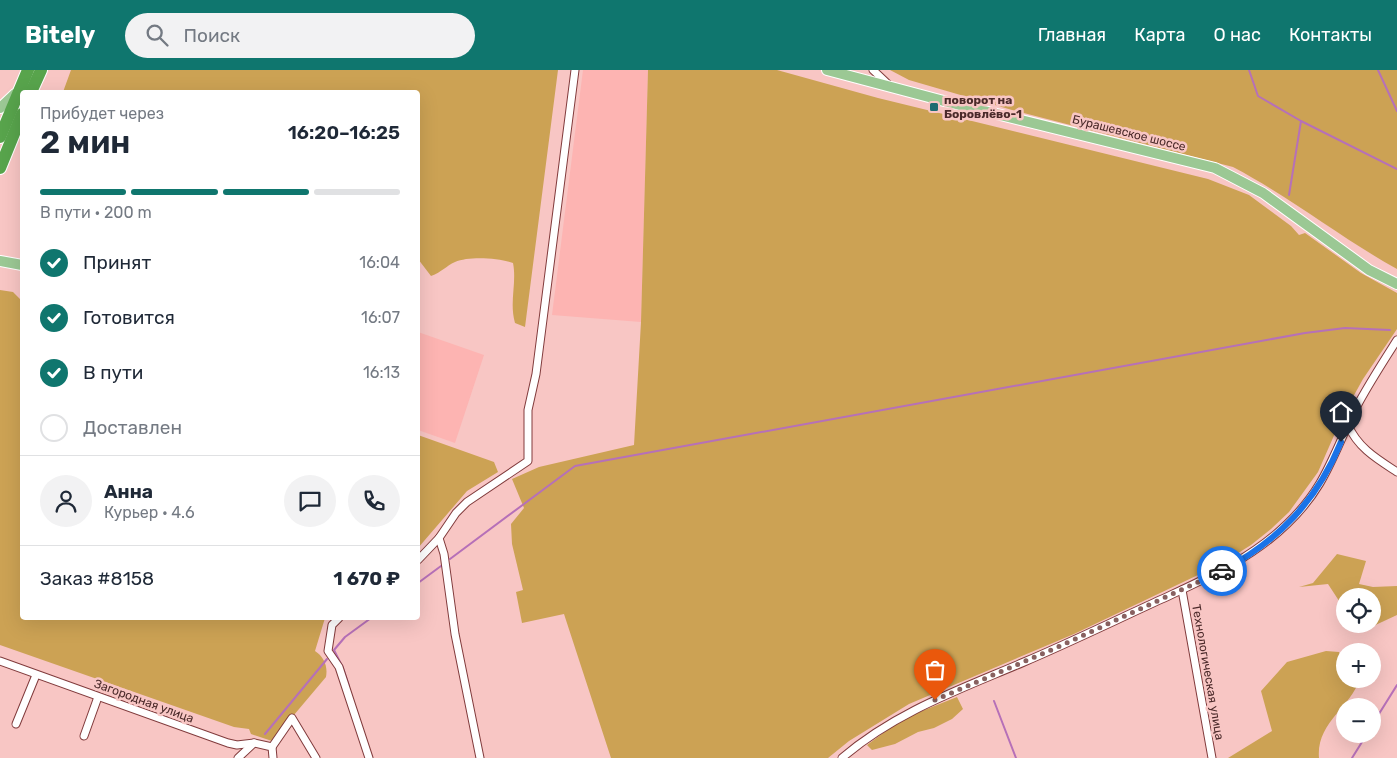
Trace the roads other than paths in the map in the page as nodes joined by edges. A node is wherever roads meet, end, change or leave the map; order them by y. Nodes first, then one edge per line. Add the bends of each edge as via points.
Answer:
1 (575, 70) edge
2 (827, 70) edge
3 (873, 70) edge
4 (853, 72) edge
5 (33, 81) edge
6 (892, 87) junction
7 (22, 90) edge
8 (20, 92) edge
9 (20, 103) edge
10 (0, 108) edge
11 (20, 119) edge
12 (0, 138) edge
13 (0, 168) edge
14 (0, 261) edge
15 (20, 265) edge
16 (1397, 284) edge
17 (1397, 340) edge
18 (1348, 425) junction
19 (1397, 472) edge
20 (439, 538) junction
21 (420, 558) edge
22 (1182, 590) junction
23 (337, 620) edge
24 (0, 661) edge
25 (36, 675) junction
26 (98, 697) junction
27 (16, 724) dead end
28 (84, 736) dead end
29 (254, 743) junction
30 (272, 747) junction
31 (238, 758) edge
32 (272, 758) edge
33 (316, 758) edge
34 (369, 758) edge
35 (480, 758) edge
36 (842, 758) edge
37 (1212, 758) edge

1 - 20 street via 536,374 528,410 528,461 468,502
2 - 4 main road, Бурашевское шоссе
3 - 6 street
4 - 6 main road, Бурашевское шоссе
5 - 7 main road
6 - 16 main road, Бурашевское шоссе via 1215,168 1262,193 1369,270
8 - 10 main road
9 - 12 highway
11 - 13 highway
14 - 15 main road
17 - 18 street
18 - 19 street via 1363,448
18 - 22 street via 1325,478 1288,524 1248,556
20 - 21 street
20 - 35 street
22 - 36 street via 903,715 872,733
22 - 37 street, Технологическая улица
23 - 34 street via 332,625 328,651 339,667
24 - 25 street, Загородная улица
25 - 26 street, Загородная улица
25 - 27 street
26 - 28 street
26 - 29 street, Загородная улица via 228,743
29 - 30 street, Загородная улица
29 - 31 street
30 - 32 street
30 - 33 street via 292,718

